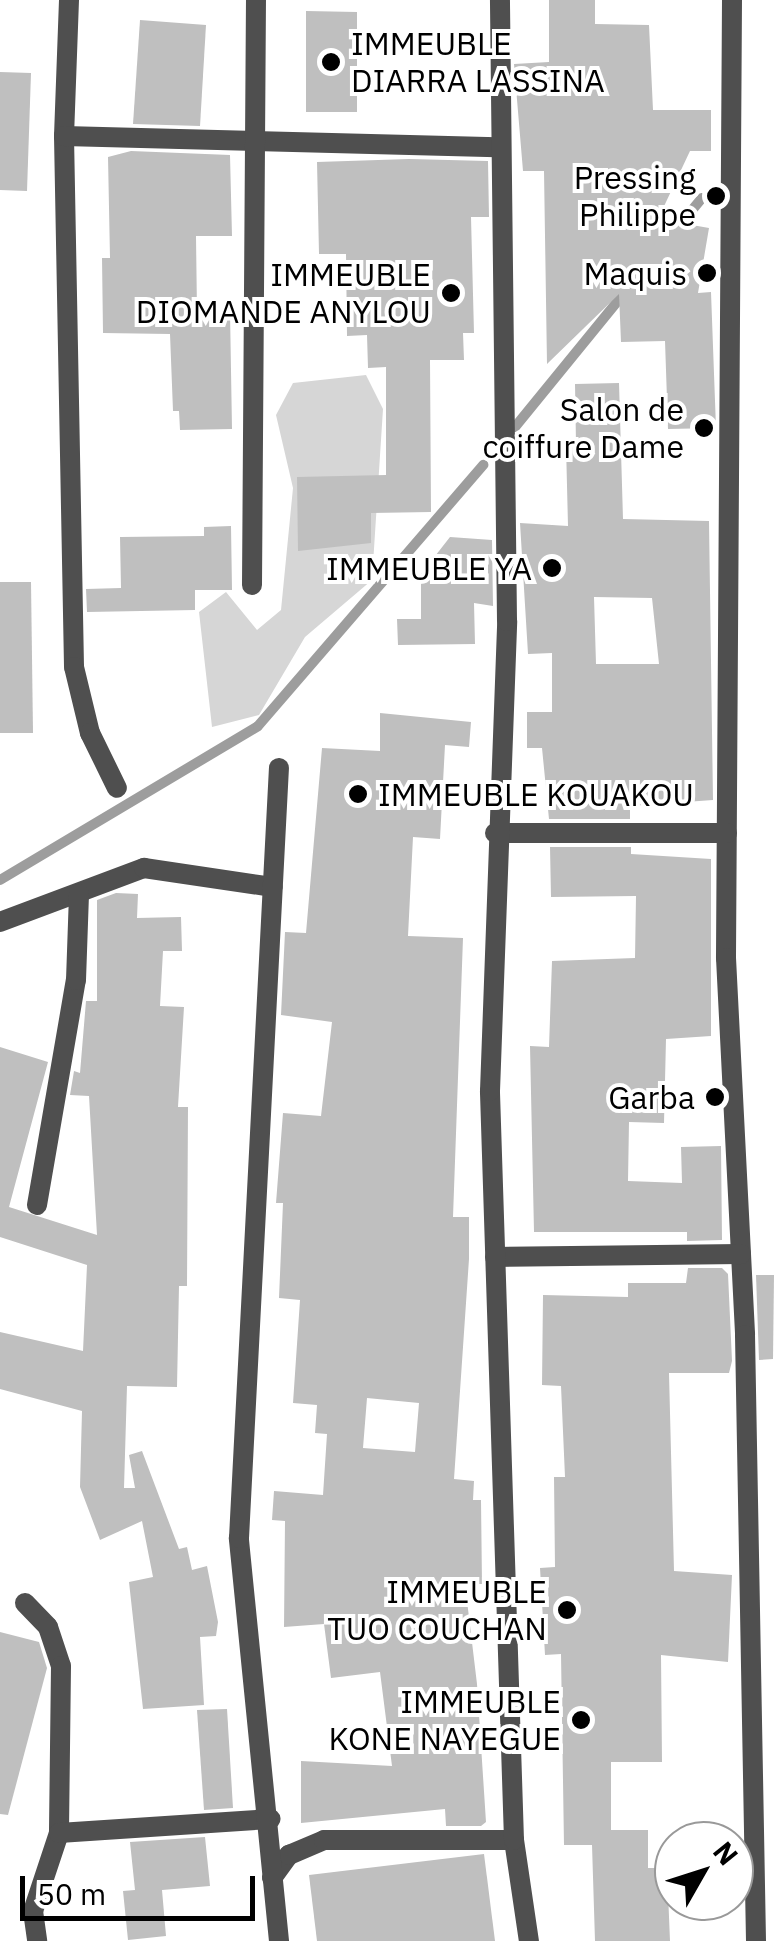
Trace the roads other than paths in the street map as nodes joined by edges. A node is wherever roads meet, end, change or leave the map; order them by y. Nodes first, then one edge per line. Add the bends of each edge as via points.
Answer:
1 (69, 0) edge
2 (256, 0) edge
3 (500, 0) edge
4 (732, 0) edge
5 (64, 136) junction
6 (255, 144) junction
7 (498, 147) junction
8 (252, 586) dead end
9 (279, 768) dead end
10 (118, 788) dead end
11 (495, 833) junction
12 (727, 833) junction
13 (273, 887) junction
14 (79, 894) junction
15 (0, 922) edge
16 (37, 1205) dead end
17 (740, 1254) junction
18 (494, 1256) junction
19 (750, 1561) junction
20 (774, 1562) edge
21 (25, 1602) dead end
22 (271, 1820) junction
23 (60, 1833) junction
24 (514, 1840) junction
25 (272, 1878) junction
26 (37, 1941) edge
27 (279, 1941) edge
28 (529, 1941) edge
29 (756, 1941) edge

1 - 5 street
2 - 6 street
3 - 7 street
4 - 12 street
5 - 6 street
5 - 10 street via 74,666 90,733
6 - 7 street
6 - 8 street
7 - 11 street via 506,621
9 - 13 street
11 - 12 street
11 - 18 street
12 - 17 street
13 - 14 street via 144,868
13 - 22 street via 240,1538
14 - 15 street
14 - 16 street via 74,997
17 - 18 street
17 - 19 street
18 - 24 street
19 - 20 street
19 - 29 street
21 - 23 street via 48,1626 60,1666
22 - 23 street
22 - 25 street
23 - 26 street via 32,1910
24 - 25 street via 324,1840 288,1855
24 - 28 street
25 - 27 street

